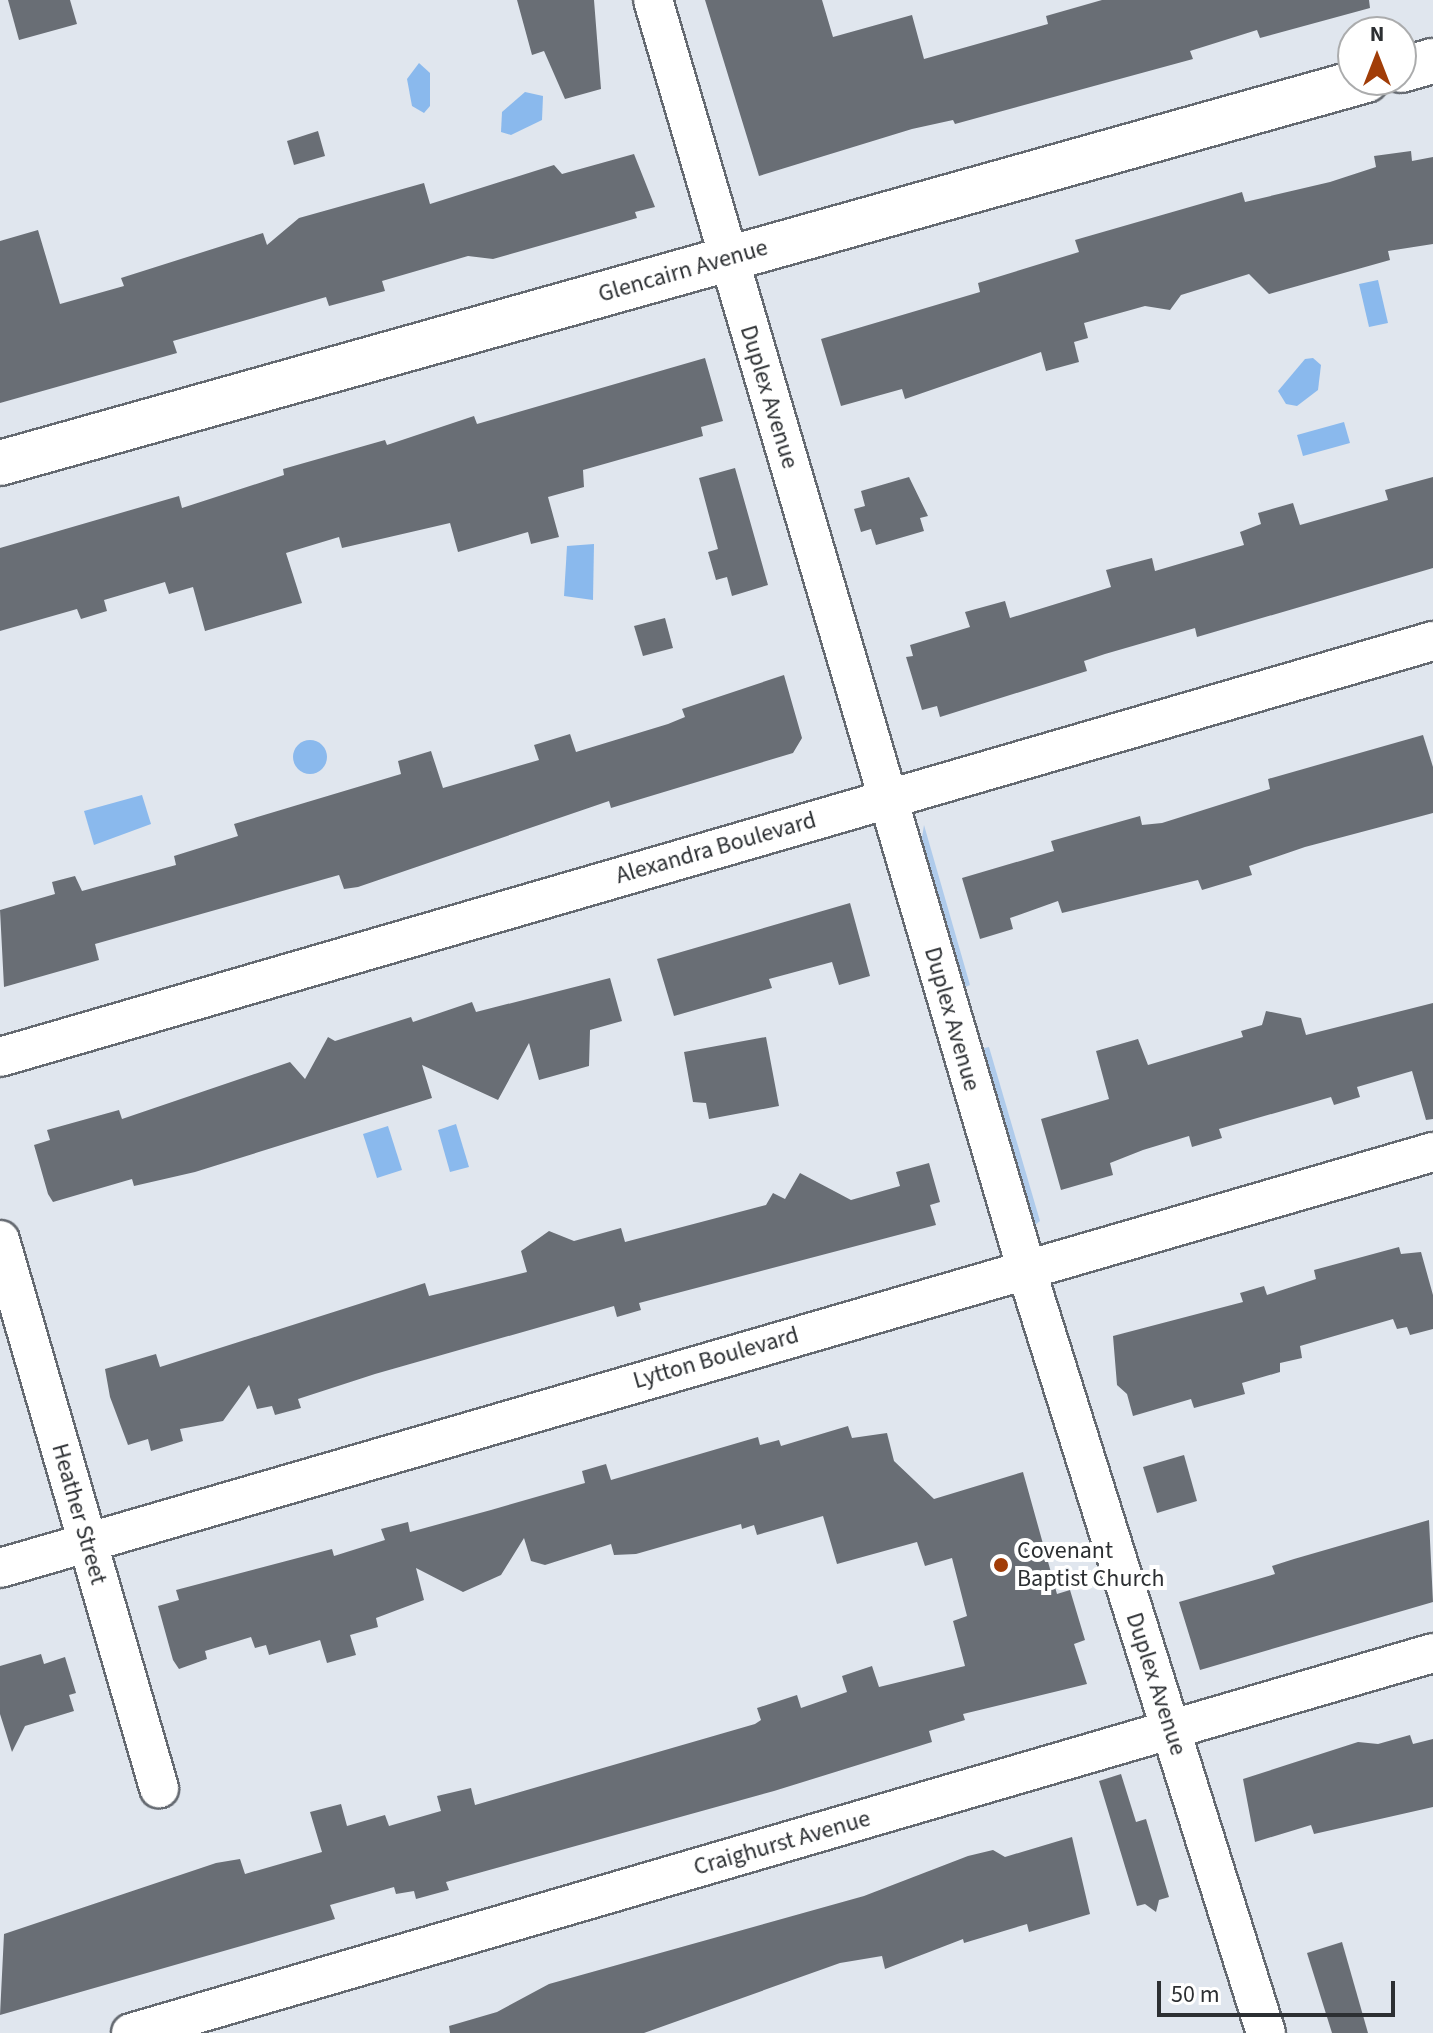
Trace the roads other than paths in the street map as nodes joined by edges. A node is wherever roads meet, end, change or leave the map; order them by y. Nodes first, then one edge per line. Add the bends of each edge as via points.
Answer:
1 (653, 0) edge
2 (1337, 88) edge
3 (728, 258) junction
4 (0, 463) edge
5 (1433, 641) edge
6 (888, 798) junction
7 (0, 1057) edge
8 (1433, 1152) edge
9 (0, 1240) edge
10 (1026, 1268) junction
11 (87, 1540) junction
12 (0, 1568) edge
13 (1433, 1653) edge
14 (1171, 1729) junction
15 (159, 1788) dead end
16 (131, 2033) edge
17 (1266, 2033) edge

1 - 3 street, Duplex Avenue
2 - 3 street, Glencairn Avenue
3 - 4 street, Glencairn Avenue
3 - 6 street, Duplex Avenue
5 - 6 street, Alexandra Boulevard
6 - 7 street, Alexandra Boulevard
6 - 10 street, Duplex Avenue
8 - 10 street, Lytton Boulevard
9 - 11 street, Heather Street
10 - 11 street, Lytton Boulevard
10 - 14 street, Duplex Avenue
11 - 12 street, Lytton Boulevard
11 - 15 street, Heather Street
13 - 14 street, Craighurst Avenue
14 - 16 street, Craighurst Avenue
14 - 17 street, Duplex Avenue

